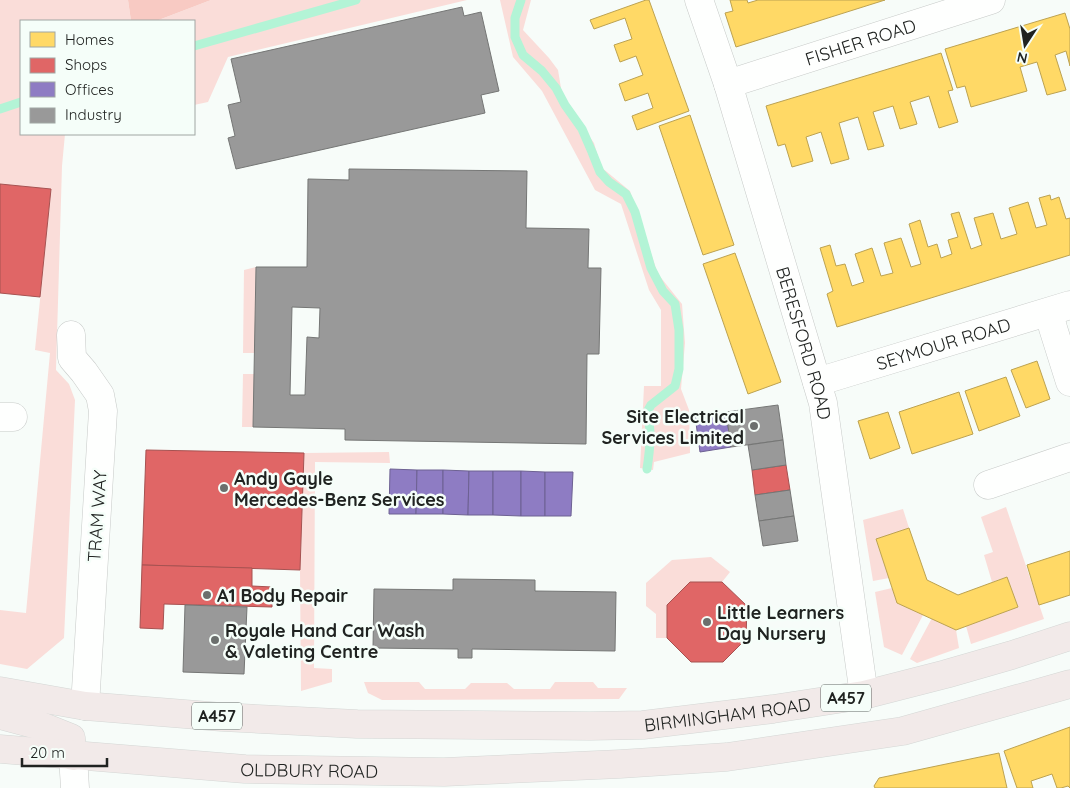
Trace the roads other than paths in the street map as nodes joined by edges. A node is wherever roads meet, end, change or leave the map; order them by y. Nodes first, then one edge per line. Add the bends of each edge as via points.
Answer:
1 (699, 0) edge
2 (991, 0) edge
3 (728, 84) junction
4 (1060, 308) edge
5 (71, 335) dead end
6 (817, 382) junction
7 (1070, 382) edge
8 (1070, 457) edge
9 (988, 485) dead end
10 (1070, 636) edge
11 (1070, 684) edge
12 (0, 690) edge
13 (864, 695) junction
14 (85, 706) junction
15 (0, 715) edge
16 (0, 749) edge
17 (73, 756) junction
18 (75, 788) edge

1 - 3 street, BERESFORD ROAD
2 - 3 street, FISHER ROAD
3 - 6 street, BERESFORD ROAD
4 - 6 street, SEYMOUR ROAD
4 - 7 street
5 - 14 street, TRAM WAY via 72,358 100,395 103,411
6 - 13 street, BERESFORD ROAD via 823,403
8 - 9 street
10 - 13 main road, BIRMINGHAM ROAD / A457
11 - 17 main road, OLDBURY ROAD / A457 via 903,731 727,758 444,772 245,769
12 - 14 main road, A457
13 - 14 main road, BIRMINGHAM ROAD / A457 via 773,709 615,726 357,724
15 - 17 main road via 71,738
16 - 17 main road, OLDBURY ROAD / A457
17 - 18 street

